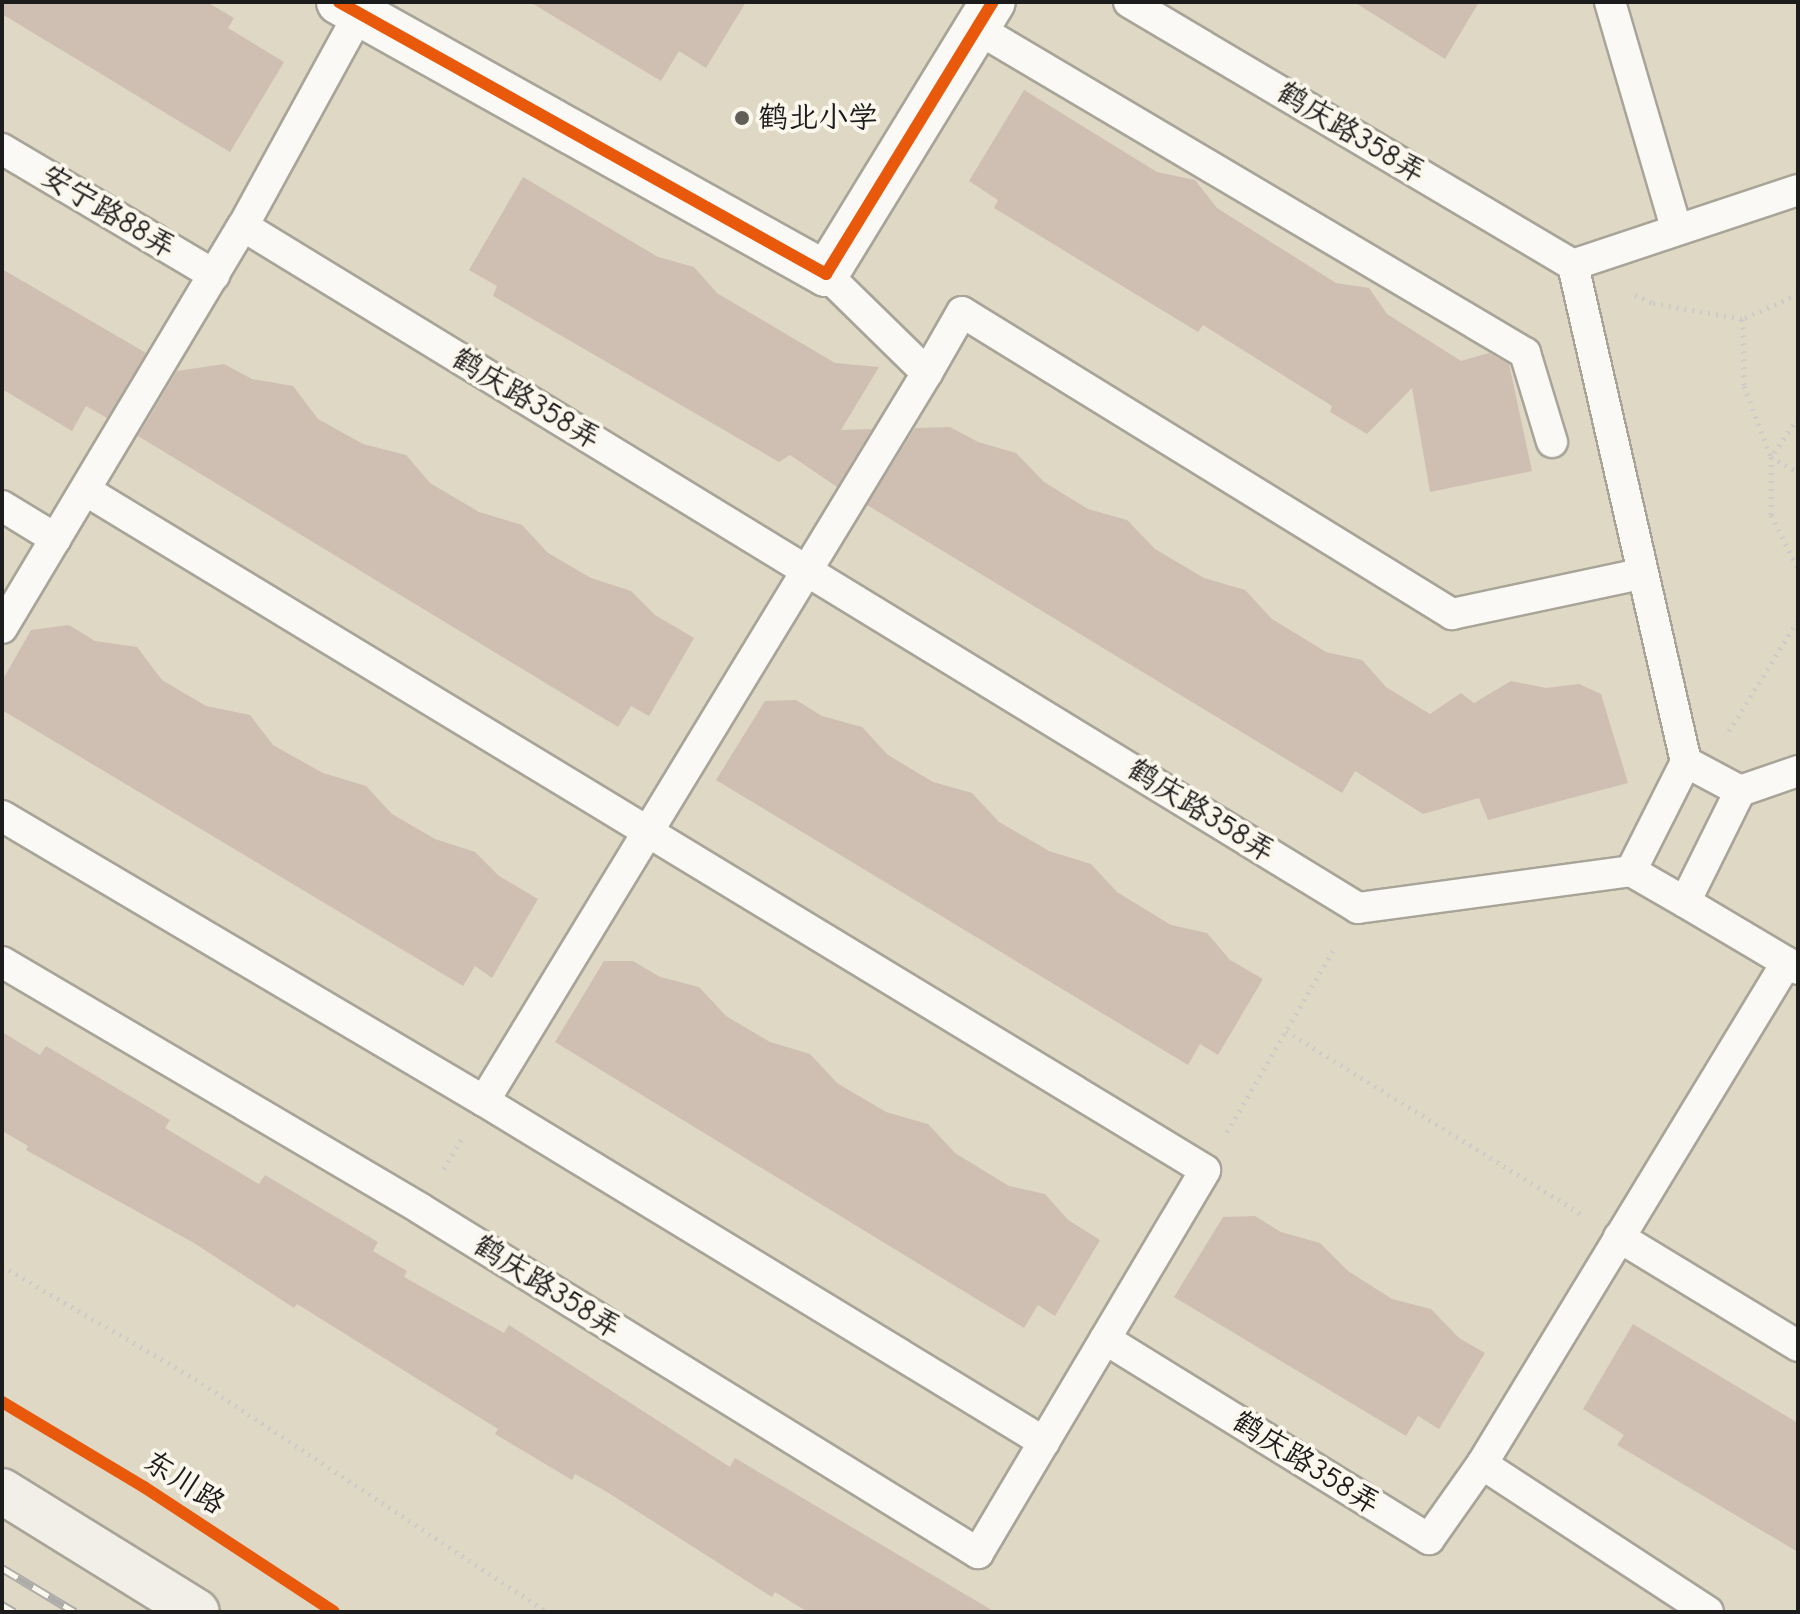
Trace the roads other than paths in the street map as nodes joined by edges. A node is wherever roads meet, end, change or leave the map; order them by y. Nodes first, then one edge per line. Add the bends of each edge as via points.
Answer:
1 (1129, 2) edge
2 (1610, 2) edge
3 (349, 8) edge
4 (986, 16) edge
5 (2, 149) edge
6 (1798, 190) edge
7 (243, 226) junction
8 (1676, 227) junction
9 (1573, 265) junction
10 (826, 274) junction
11 (214, 275) junction
12 (927, 373) junction
13 (1552, 442) dead end
14 (88, 492) junction
15 (2, 506) edge
16 (56, 539) junction
17 (808, 571) junction
18 (1640, 574) junction
19 (2, 628) edge
20 (1695, 767) junction
21 (1798, 771) edge
22 (1740, 791) junction
23 (2, 816) edge
24 (648, 833) junction
25 (1631, 871) junction
26 (1685, 902) junction
27 (2, 962) edge
28 (1793, 965) edge
29 (484, 1101) junction
30 (1619, 1237) junction
31 (1105, 1339) junction
32 (1798, 1346) edge
33 (1044, 1442) junction
34 (1482, 1464) junction
35 (2, 1491) edge
36 (197, 1612) edge
37 (1708, 1612) edge

1 - 9 lane, 鹤庆路358弄
2 - 8 lane
3 - 7 lane
3 - 10 street
4 - 10 street
4 - 13 lane via 1525,353
5 - 11 lane, 安宁路88弄
6 - 8 lane
7 - 11 lane
7 - 17 lane, 鹤庆路358弄
8 - 9 lane
9 - 18 lane
10 - 12 lane
11 - 14 lane
12 - 17 lane
12 - 18 lane via 962,312 1452,614
14 - 16 lane
14 - 24 lane
15 - 16 lane
16 - 19 lane
17 - 24 lane
17 - 25 lane, 鹤庆路358弄 via 1358,908
18 - 20 lane
20 - 22 lane
20 - 25 lane
21 - 22 lane
22 - 26 lane
23 - 29 lane
24 - 29 lane
24 - 31 lane, 鹤庆路358弄 via 1205,1170
25 - 26 lane, 鹤庆路358弄
26 - 28 lane, 鹤庆路358弄
27 - 33 lane, 鹤庆路358弄 via 421,1209 978,1553
28 - 30 lane, 鹤庆路358弄
29 - 33 lane
30 - 32 lane
30 - 34 lane, 鹤庆路358弄
31 - 33 lane, 鹤庆路358弄
31 - 34 lane, 鹤庆路358弄 via 1429,1539
34 - 37 lane
35 - 36 main road

